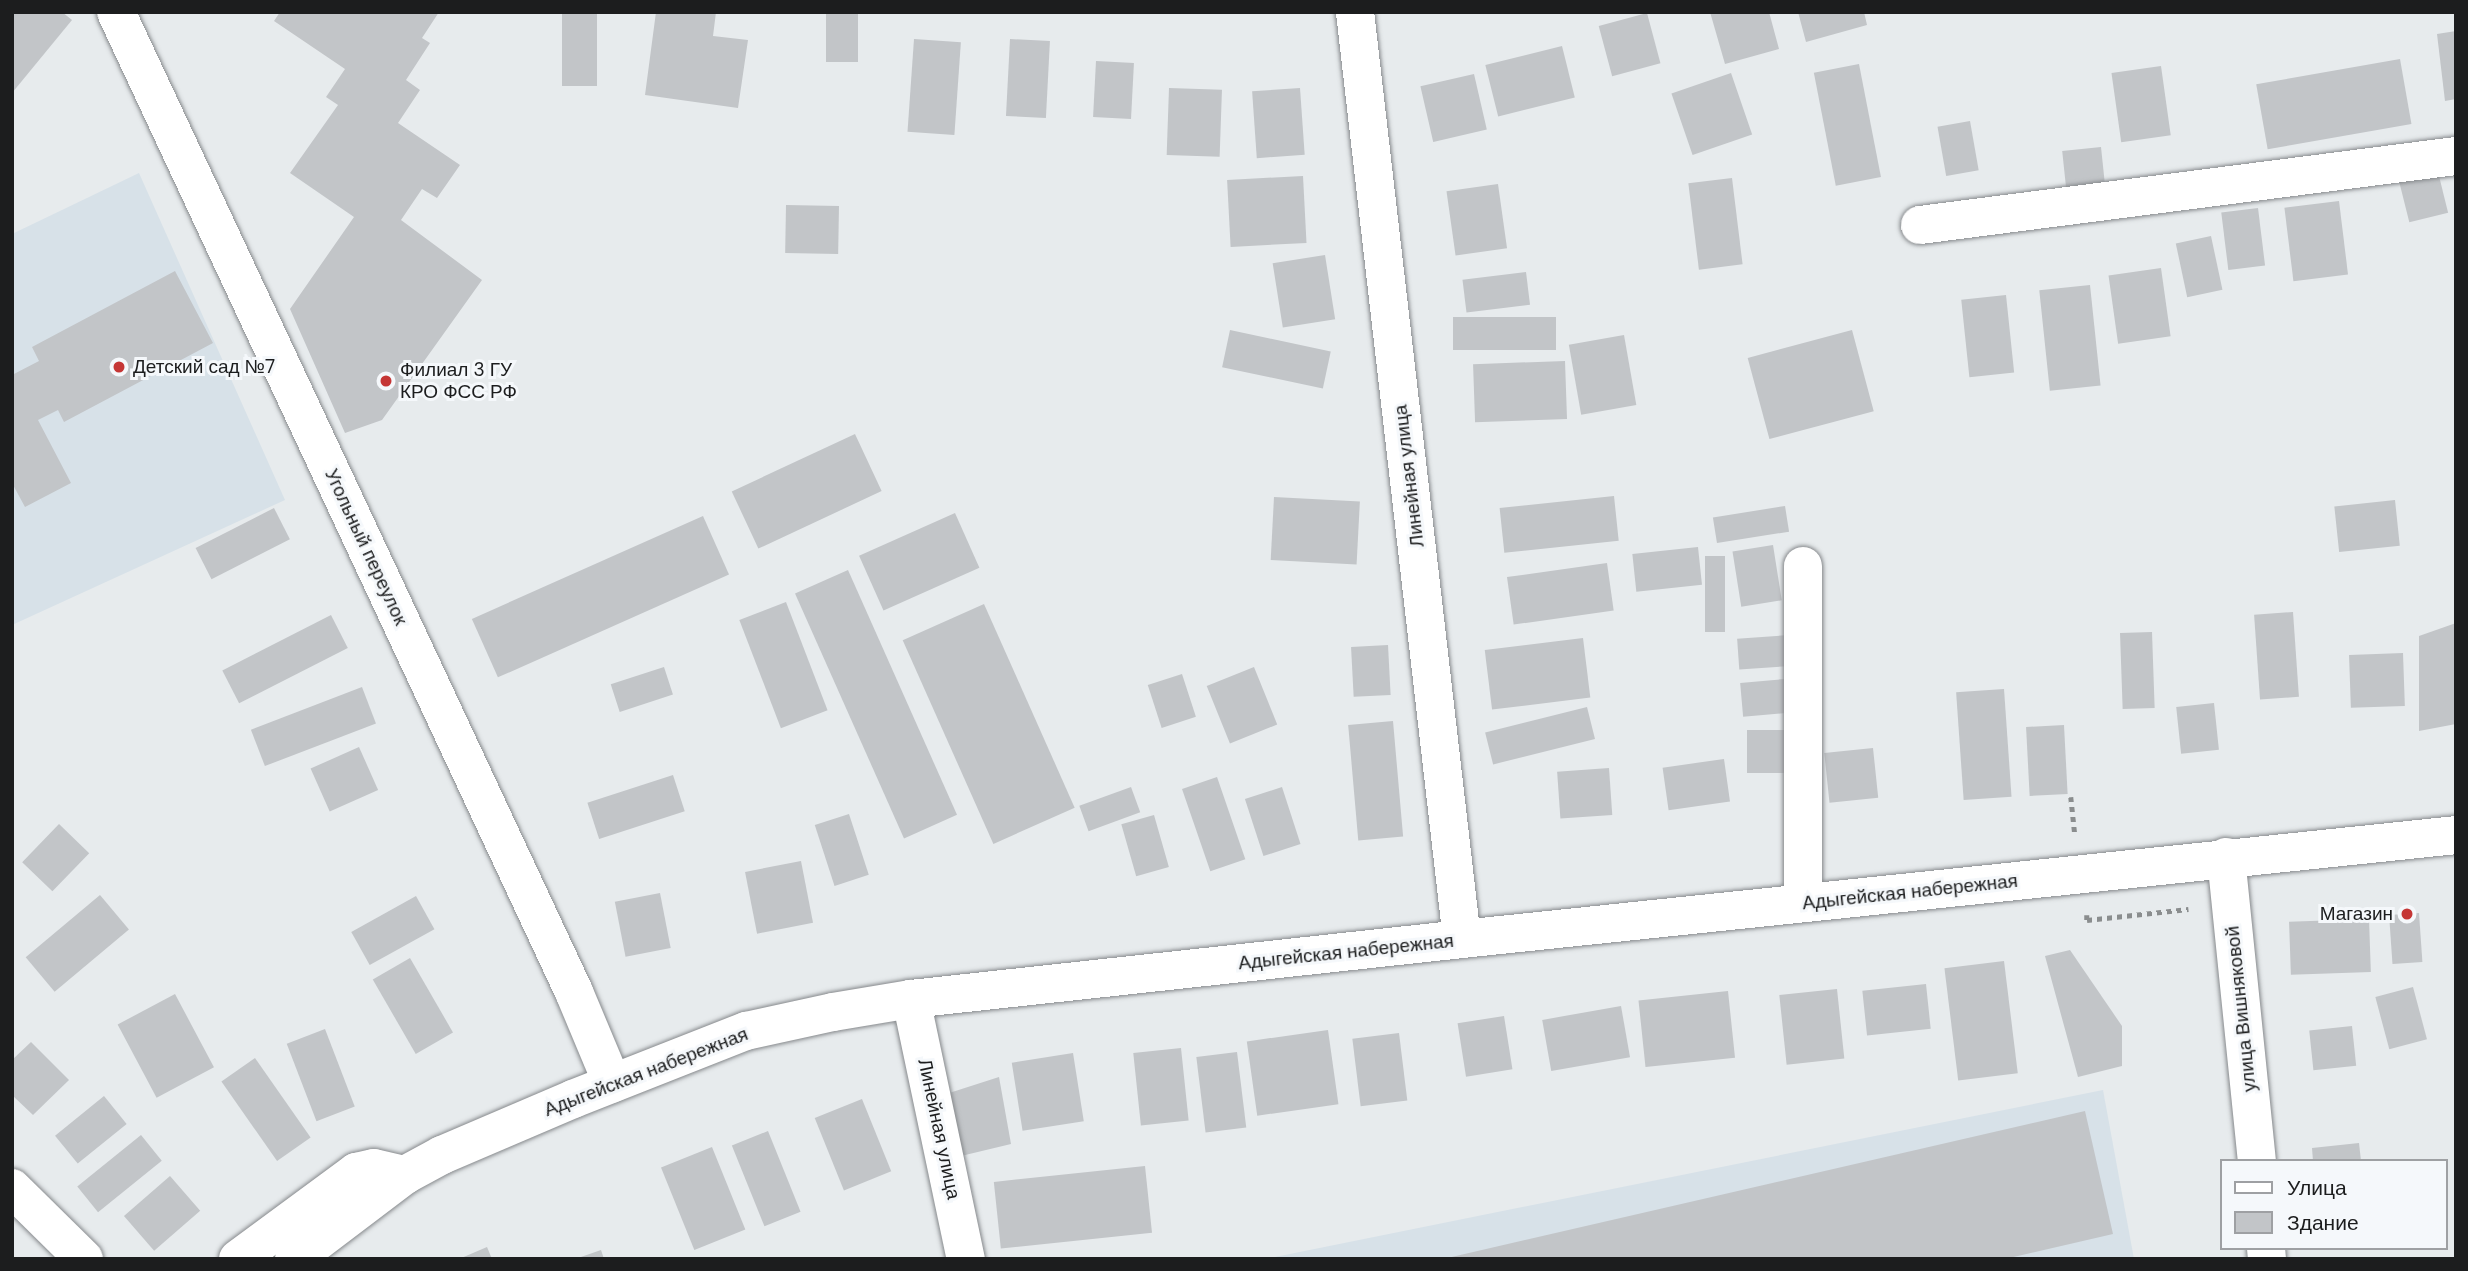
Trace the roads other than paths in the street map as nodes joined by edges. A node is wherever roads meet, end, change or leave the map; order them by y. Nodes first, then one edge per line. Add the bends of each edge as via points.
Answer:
1 (116, 12) edge
2 (1355, 12) edge
3 (2456, 156) edge
4 (1920, 225) dead end
5 (1803, 566) dead end
6 (2456, 835) edge
7 (2226, 857) junction
8 (1802, 903) junction
9 (1462, 939) junction
10 (911, 999) junction
11 (612, 1083) junction
12 (2257, 1159) edge
13 (405, 1175) junction
14 (12, 1188) edge
15 (84, 1259) edge
16 (238, 1259) edge
17 (294, 1259) edge
18 (966, 1259) edge

1 - 11 street, Угольный переулок via 574,992
2 - 9 street, Линейная улица
3 - 4 street
5 - 8 street
6 - 7 street, Адыгейская набережная
7 - 8 street, Адыгейская набережная
7 - 12 street, улица Вишняковой
8 - 9 street, Адыгейская набережная
9 - 10 street, Адыгейская набережная
10 - 11 street, Адыгейская набережная via 746,1031
10 - 18 street, Линейная улица
11 - 13 street, Адыгейская набережная
13 - 16 street via 374,1168 356,1172
13 - 17 street, Адыгейская набережная
14 - 15 street

